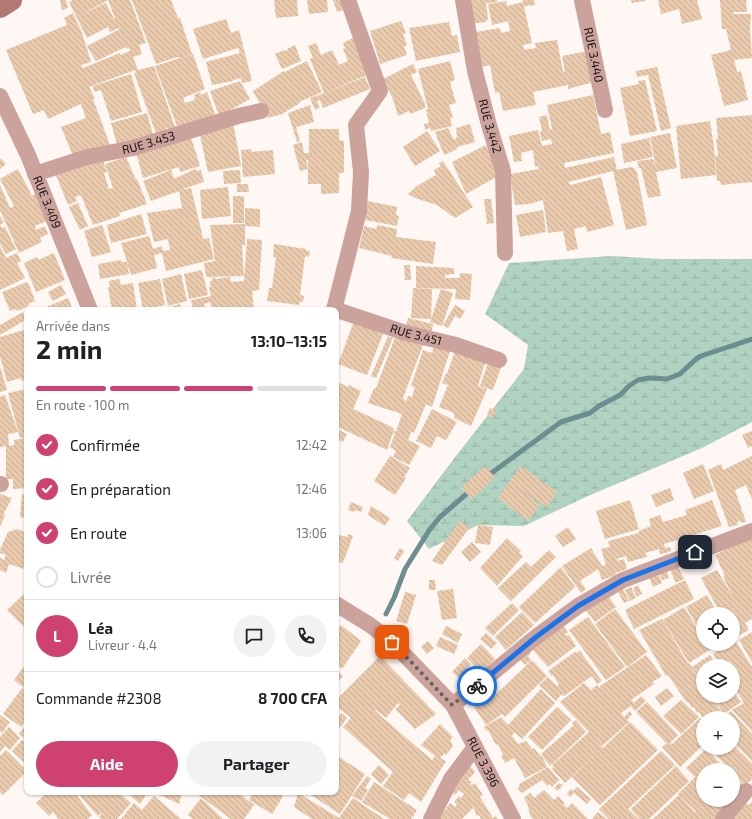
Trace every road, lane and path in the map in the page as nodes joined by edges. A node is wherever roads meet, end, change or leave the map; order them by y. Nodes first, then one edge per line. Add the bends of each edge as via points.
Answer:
1 (11, 0) edge
2 (348, 0) edge
3 (463, 0) edge
4 (582, 0) edge
5 (0, 7) edge
6 (0, 96) edge
7 (605, 110) dead end
8 (261, 111) dead end
9 (35, 174) junction
10 (506, 253) dead end
11 (89, 307) edge
12 (335, 307) edge
13 (339, 311) edge
14 (499, 360) dead end
15 (752, 531) edge
16 (339, 606) edge
17 (452, 705) junction
18 (475, 747) junction
19 (746, 791) dead end
20 (431, 819) edge
21 (513, 819) edge
22 (723, 819) edge

1 - 5 main road
2 - 12 street via 380,91 356,125 361,172 359,211
3 - 10 street, RUE 3.442 via 475,71 503,172
4 - 7 street, RUE 3.440
6 - 9 street, RUE 3.409
8 - 9 street, RUE 3.453 via 133,148 87,157
9 - 11 street, RUE 3.409
13 - 14 street, RUE 3.451
15 - 17 street via 623,580 578,606
16 - 17 street via 392,642
17 - 18 street, RUE 3.396
18 - 20 street via 451,779
18 - 21 street, RUE 3.396
19 - 22 street

